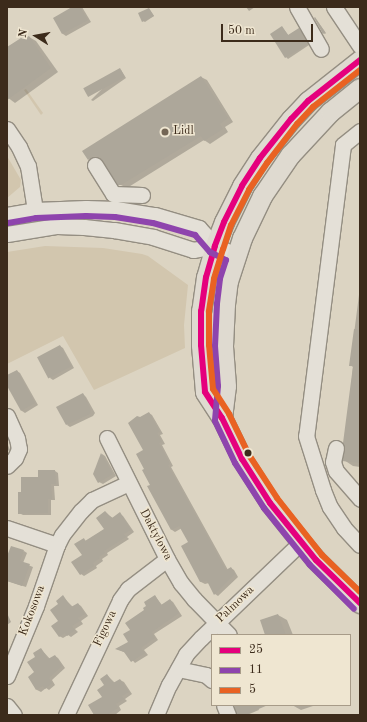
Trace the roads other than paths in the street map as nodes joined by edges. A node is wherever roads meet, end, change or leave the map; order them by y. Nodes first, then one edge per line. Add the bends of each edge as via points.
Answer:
1 (297, 7) edge
2 (334, 7) edge
3 (360, 46) edge
4 (322, 49) dead end
5 (360, 60) edge
6 (360, 88) edge
7 (7, 129) edge
8 (360, 131) edge
9 (95, 165) dead end
10 (242, 186) junction
11 (142, 195) dead end
12 (262, 196) junction
13 (86, 208) junction
14 (34, 210) junction
15 (7, 215) edge
16 (84, 227) junction
17 (7, 234) edge
18 (215, 246) junction
19 (236, 254) junction
20 (7, 416) edge
21 (222, 418) junction
22 (107, 438) dead end
23 (336, 448) dead end
24 (7, 466) edge
25 (128, 483) junction
26 (357, 491) edge
27 (7, 528) edge
28 (301, 542) junction
29 (57, 545) junction
30 (360, 545) edge
31 (167, 559) junction
32 (360, 603) edge
33 (218, 623) junction
34 (228, 634) edge
35 (178, 669) junction
36 (7, 676) edge
37 (211, 679) edge
38 (7, 706) edge
39 (14, 715) edge
40 (66, 715) edge
41 (156, 715) edge

1 - 4 street
2 - 3 street
5 - 10 main road via 308,101 291,119
6 - 12 main road via 310,132 290,155
7 - 14 street via 28,166
8 - 30 street via 342,145 306,436 328,503 335,516
9 - 11 street via 112,194
10 - 12 main road
10 - 18 main road
12 - 19 main road
13 - 14 street
13 - 16 street
13 - 18 street via 116,209 163,217 199,228
14 - 15 street
16 - 17 street via 57,226
16 - 18 street via 153,237 193,250
18 - 19 street
18 - 21 main road via 205,285 200,345 205,392
19 - 21 main road via 225,304 223,346 226,386
20 - 24 street via 17,438 18,449 15,458
21 - 28 main road via 242,459 270,503
22 - 25 street, Daktylowa
23 - 26 street via 334,467
25 - 29 street, Kokosowa via 88,504
25 - 31 street, Daktylowa
27 - 29 street
28 - 32 main road
28 - 33 street, Palmowa
29 - 36 street, Kokosowa via 36,606
31 - 33 street, Daktylowa via 187,591
31 - 40 street, Figowa via 128,589 120,600
33 - 34 street, Daktylowa
33 - 35 street, Palmowa via 186,654
35 - 37 street via 206,675
35 - 41 street, Palmowa
38 - 39 street

